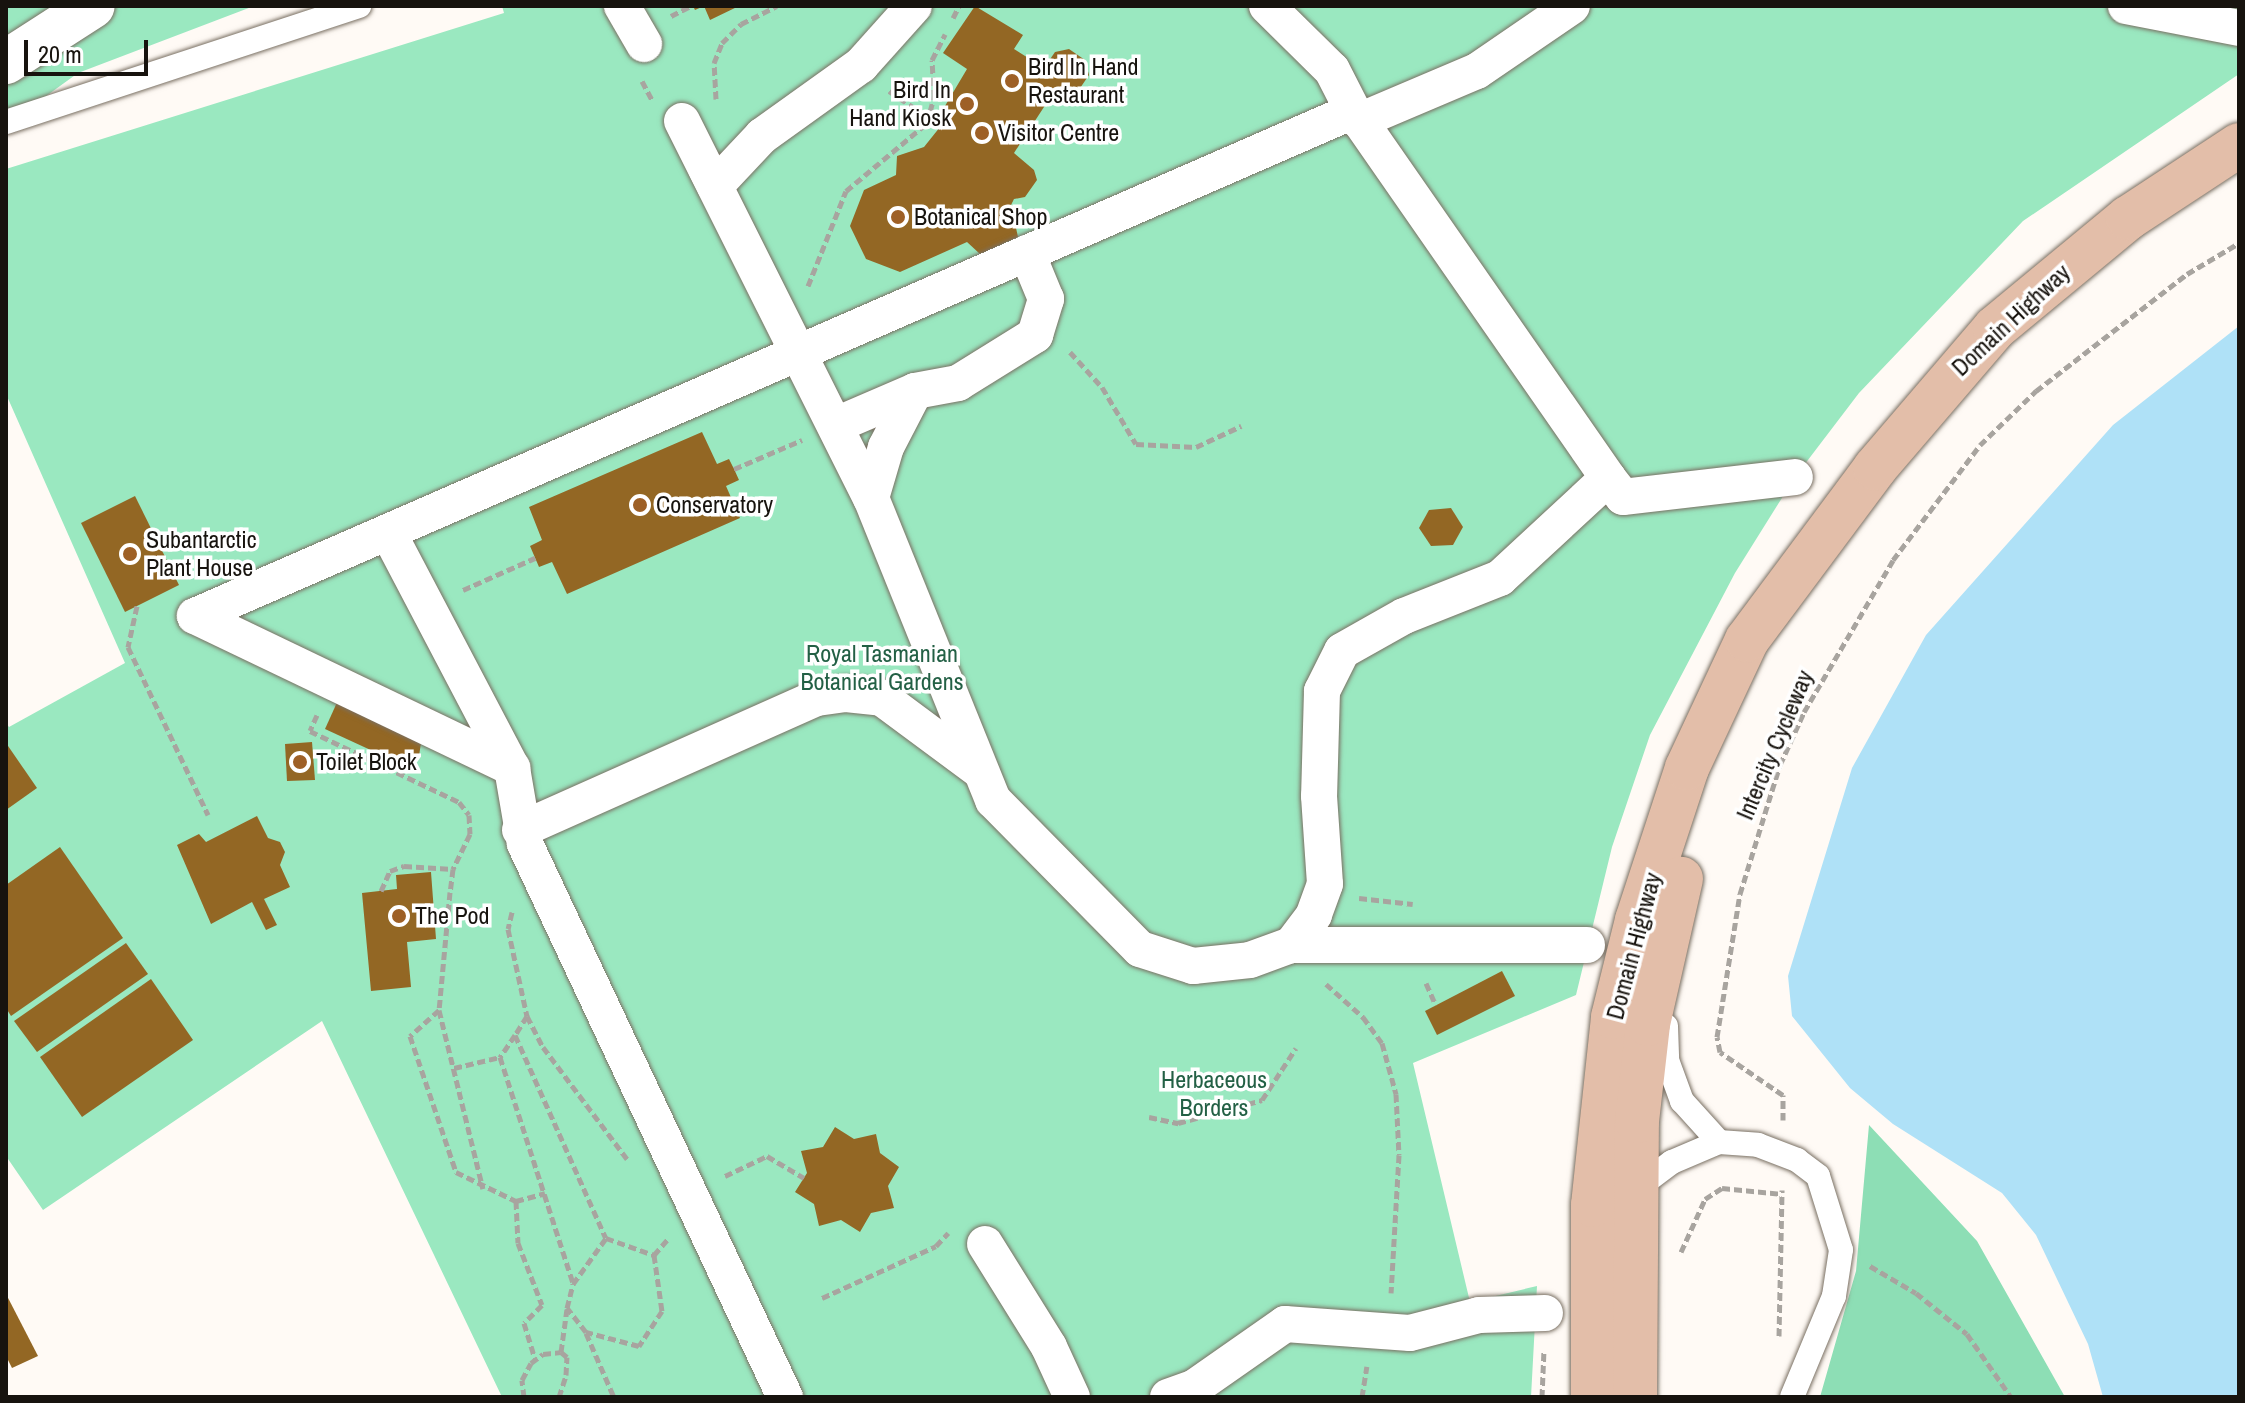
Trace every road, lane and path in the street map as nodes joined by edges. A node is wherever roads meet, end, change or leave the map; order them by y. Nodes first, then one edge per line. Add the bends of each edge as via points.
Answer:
1 (93, 6) edge
2 (359, 6) edge
3 (622, 6) edge
4 (777, 6) edge
5 (914, 6) edge
6 (959, 6) edge
7 (1267, 6) edge
8 (2126, 6) edge
9 (1568, 8) edge
10 (2239, 28) edge
11 (644, 44) dead end
12 (6, 62) edge
13 (896, 97) dead end
14 (716, 104) dead end
15 (1356, 116) junction
16 (928, 120) junction
17 (682, 121) dead end
18 (6, 122) edge
19 (940, 127) dead end
20 (2239, 145) edge
21 (715, 186) junction
22 (2239, 243) edge
23 (1027, 253) junction
24 (1040, 321) junction
25 (793, 345) junction
26 (915, 391) junction
27 (836, 425) junction
28 (1241, 426) dead end
29 (734, 469) dead end
30 (1795, 477) dead end
31 (1608, 478) junction
32 (871, 498) junction
33 (388, 532) junction
34 (1824, 538) junction
35 (535, 558) dead end
36 (137, 606) dead end
37 (426, 606) junction
38 (330, 683) junction
39 (512, 768) junction
40 (979, 770) junction
41 (208, 815) dead end
42 (523, 837) junction
43 (453, 869) junction
44 (381, 891) dead end
45 (1666, 928) junction
46 (1587, 945) dead end
47 (1281, 949) junction
48 (439, 1010) junction
49 (527, 1016) junction
50 (515, 1035) junction
51 (1296, 1048) dead end
52 (500, 1057) junction
53 (454, 1068) junction
54 (1149, 1117) dead end
55 (1719, 1142) junction
56 (1783, 1155) junction
57 (633, 1167) dead end
58 (804, 1178) dead end
59 (483, 1189) junction
60 (545, 1193) junction
61 (688, 1193) junction
62 (516, 1201) junction
63 (1632, 1204) junction
64 (957, 1222) dead end
65 (707, 1235) junction
66 (606, 1238) junction
67 (985, 1244) dead end
68 (1841, 1250) junction
69 (654, 1255) junction
70 (573, 1284) junction
71 (822, 1298) dead end
72 (567, 1308) junction
73 (1545, 1313) dead end
74 (1385, 1331) junction
75 (586, 1332) junction
76 (1779, 1348) dead end
77 (561, 1352) junction
78 (535, 1360) junction
79 (524, 1397) edge
80 (559, 1397) edge
81 (614, 1397) edge
82 (785, 1397) edge
83 (1072, 1397) edge
84 (1168, 1397) edge
85 (1593, 1397) edge
86 (1635, 1397) edge
87 (1792, 1397) edge
88 (2011, 1397) edge

1 - 12 street
2 - 18 lane
3 - 11 street
4 - 14 path via 741,24 722,43 714,63
5 - 21 street via 861,65 762,136
6 - 16 path via 932,60
7 - 15 street via 1332,70
8 - 10 street
9 - 15 street via 1477,71
13 - 16 path
15 - 23 street
15 - 31 street
16 - 19 path
16 - 25 path via 846,191
17 - 21 street
20 - 34 main road, Domain Highway via 2128,218 1995,328 1939,388
21 - 25 street
22 - 56 path, Intercity Cycleway via 2187,274 2036,391 1980,445 1893,560 1804,712 1780,765 1740,894 1717,1037 1720,1052 1783,1095
23 - 24 street via 1046,299
23 - 25 street
24 - 26 street via 1035,335 1000,361 958,383
24 - 28 path via 1102,387 1136,444 1196,447
25 - 27 street
25 - 33 street
26 - 27 street
26 - 32 street via 886,447
27 - 29 path
27 - 32 street
30 - 31 street via 1623,497
31 - 47 street via 1500,578 1404,616 1342,651 1322,691 1319,796 1325,884 1314,915
32 - 40 street
33 - 37 street
33 - 38 street via 195,616
34 - 45 main road, Domain Highway via 1712,778
34 - 85 main road, Domain Highway via 1747,640 1687,768 1637,920 1613,1017 1599,1121
35 - 37 path
36 - 41 path via 128,647
37 - 39 street
38 - 39 street
38 - 43 path via 310,731 459,802 469,815 470,834
39 - 42 street
40 - 42 street via 882,698 817,698
40 - 47 street via 993,800 1140,949 1193,966 1250,960
42 - 49 path via 508,929
42 - 61 street
43 - 44 path via 404,866 390,871
43 - 48 path
45 - 55 lane via 1667,1060 1682,1101
45 - 63 main road, Domain Highway via 1646,1038
46 - 47 street
47 - 74 path via 1363,1017 1388,1057 1399,1155 1393,1285
48 - 53 path
48 - 59 path via 410,1036 456,1172
49 - 50 path
49 - 57 path via 543,1047
50 - 52 path
50 - 66 path
51 - 54 path via 1262,1100 1178,1123
52 - 53 path
52 - 60 path
53 - 59 path
55 - 56 lane via 1758,1145
55 - 63 lane via 1672,1162 1644,1183
56 - 68 lane via 1818,1176
56 - 76 path, Intercity Cycleway
58 - 61 path via 767,1156
59 - 62 path
60 - 62 path
60 - 70 path
61 - 65 street
62 - 78 path via 518,1243 542,1305 524,1323
63 - 86 main road, Domain Highway
64 - 71 path via 936,1246
65 - 69 path via 678,1227
65 - 82 street
66 - 69 path
66 - 70 path
67 - 83 street via 1049,1347
68 - 87 lane via 1834,1296
68 - 88 path via 1916,1293 1967,1334
69 - 75 path via 662,1311 639,1346
70 - 72 path
72 - 75 path
72 - 77 path
73 - 74 street via 1479,1315 1410,1333
74 - 84 street via 1285,1324 1195,1387
75 - 81 path
77 - 78 path
77 - 80 path via 566,1366
78 - 79 path via 522,1380

